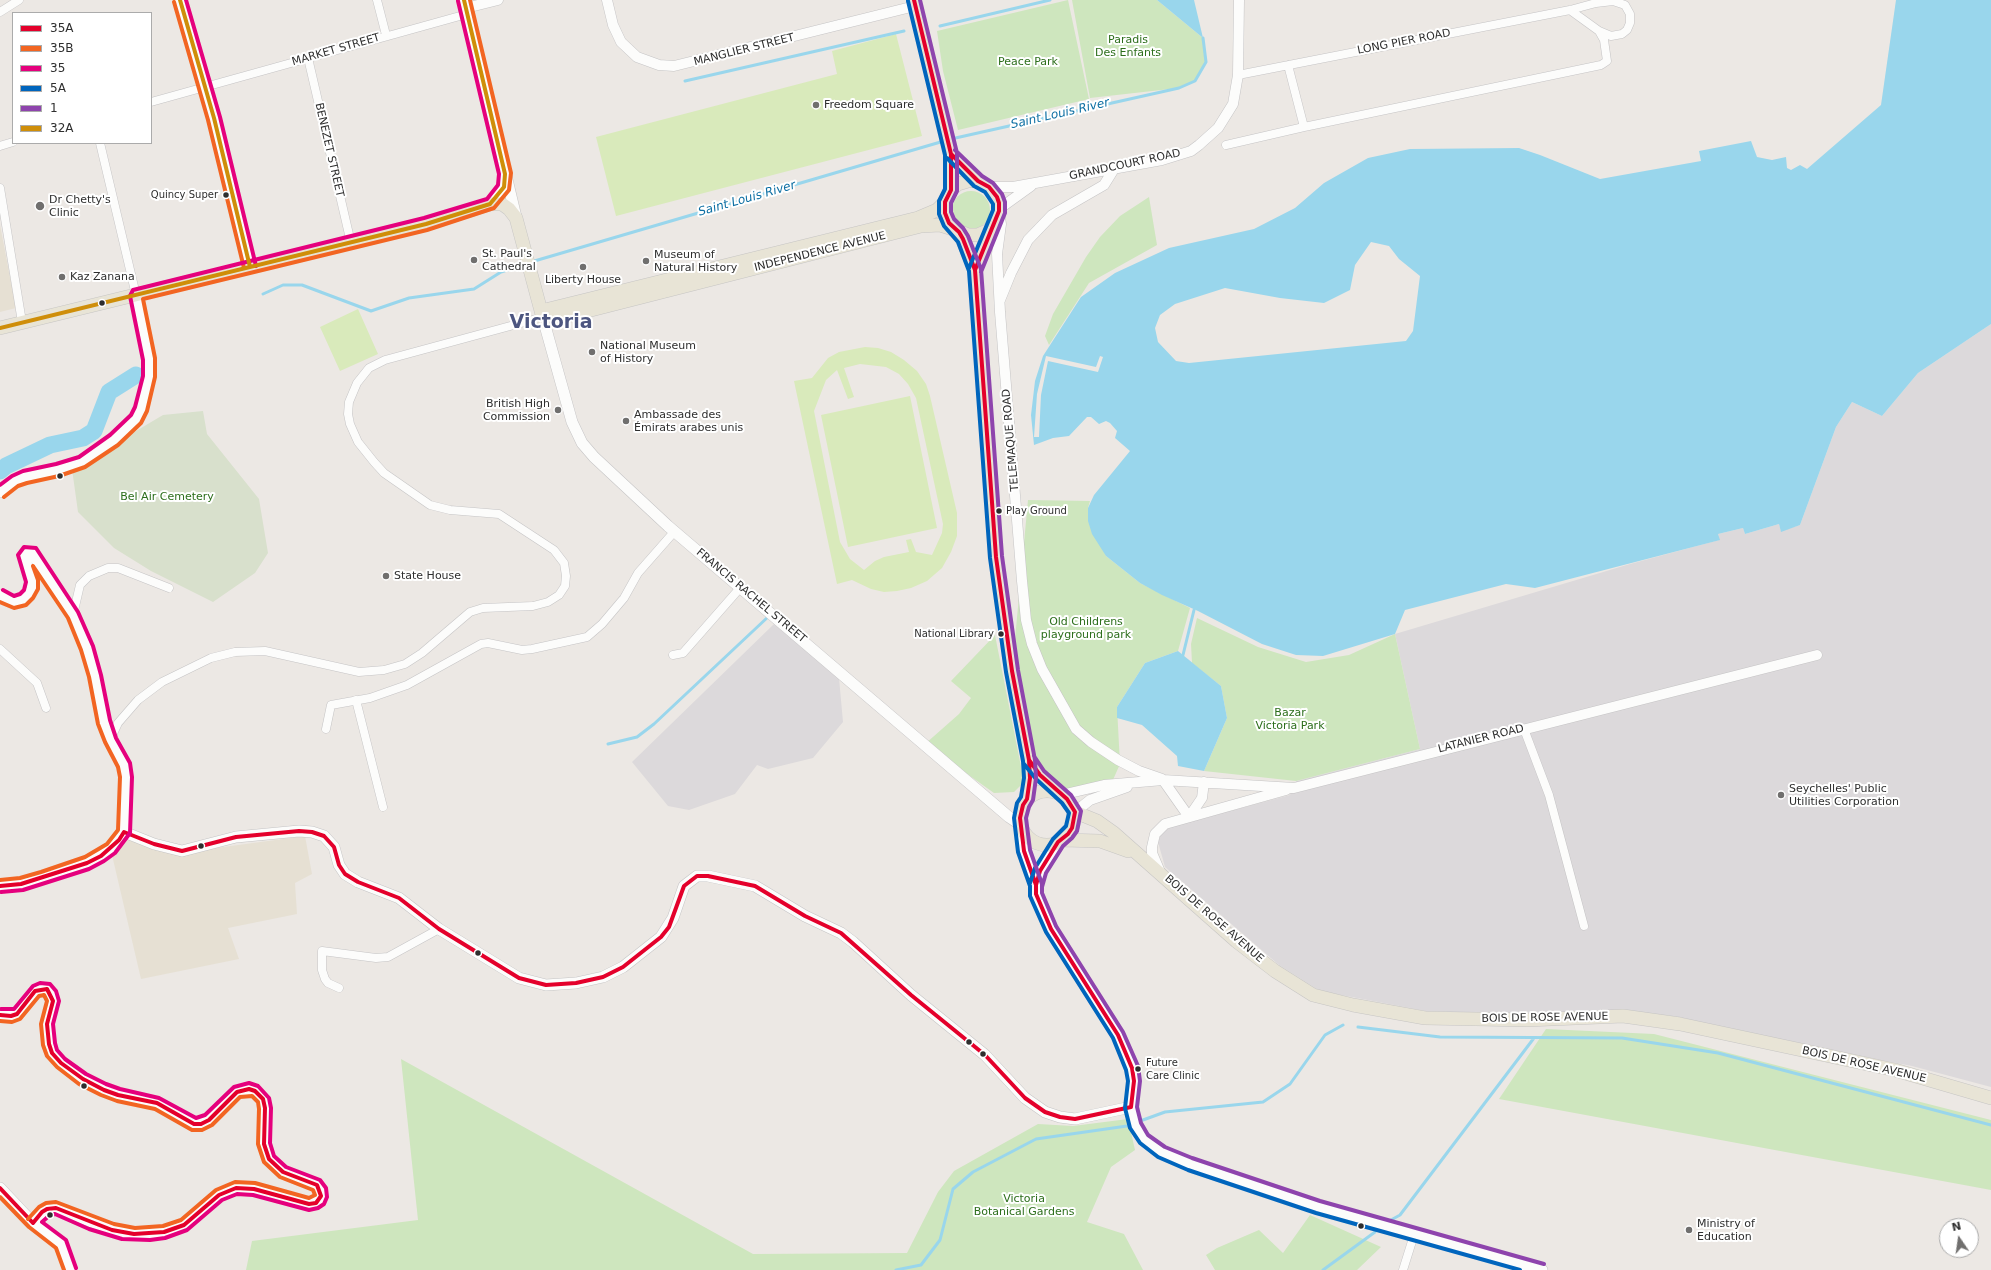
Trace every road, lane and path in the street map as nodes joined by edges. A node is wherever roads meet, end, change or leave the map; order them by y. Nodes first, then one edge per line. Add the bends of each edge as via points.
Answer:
1 (19, 0) edge
2 (180, 0) edge
3 (377, 0) edge
4 (498, 0) edge
5 (607, 0) edge
6 (1239, 0) edge
7 (914, 3) edge
8 (465, 7) edge
9 (1570, 10) junction
10 (0, 12) edge
11 (1600, 31) junction
12 (386, 35) junction
13 (308, 58) junction
14 (1288, 65) junction
15 (1238, 75) junction
16 (205, 86) junction
17 (152, 102) edge
18 (1304, 127) junction
19 (12, 142) edge
20 (100, 144) edge
21 (1226, 145) dead end
22 (0, 146) edge
23 (951, 151) junction
24 (1114, 169) junction
25 (505, 174) junction
26 (983, 184) junction
27 (1035, 184) junction
28 (0, 188) edge
29 (948, 196) junction
30 (490, 204) junction
31 (999, 210) junction
32 (516, 218) junction
33 (994, 224) junction
34 (957, 231) junction
35 (351, 243) junction
36 (250, 267) junction
37 (975, 270) junction
38 (136, 295) junction
39 (999, 302) junction
40 (540, 317) junction
41 (22, 322) junction
42 (0, 328) edge
43 (0, 492) edge
44 (674, 532) junction
45 (169, 588) dead end
46 (740, 588) junction
47 (0, 595) edge
48 (73, 615) junction
49 (0, 649) edge
50 (673, 655) dead end
51 (1817, 655) dead end
52 (356, 700) junction
53 (46, 708) dead end
54 (326, 729) dead end
55 (1524, 729) junction
56 (110, 740) junction
57 (1029, 760) junction
58 (1164, 780) junction
59 (1140, 782) junction
60 (1204, 782) junction
61 (1294, 788) junction
62 (1061, 795) junction
63 (1027, 799) junction
64 (383, 807) dead end
65 (1074, 812) junction
66 (1189, 817) junction
67 (1022, 827) junction
68 (124, 832) junction
69 (1060, 841) junction
70 (1141, 857) junction
71 (1160, 873) junction
72 (1036, 885) junction
73 (0, 886) edge
74 (1584, 926) dead end
75 (439, 929) junction
76 (339, 988) dead end
77 (0, 1015) edge
78 (1991, 1098) edge
79 (1132, 1107) junction
80 (0, 1188) edge
81 (33, 1222) junction
82 (1414, 1235) junction
83 (70, 1270) edge
84 (1403, 1270) edge
85 (1542, 1270) edge

1 - 10 street
2 - 16 main road
3 - 12 street
4 - 8 street
5 - 7 street, MANGLIER STREET via 613,25 621,42 637,57 658,65 674,66
6 - 15 street, GRANDCOURT ROAD
7 - 23 main road
8 - 12 street, MARKET STREET
8 - 25 main road
9 - 11 street, LONG PIER ROAD
9 - 11 street, LONG PIER ROAD via 1583,5 1606,2 1619,2 1625,5 1630,18 1627,30 1617,36
9 - 14 street, LONG PIER ROAD
11 - 18 street via 1607,60 1601,65
12 - 13 street, MARKET STREET
13 - 16 street, MARKET STREET
13 - 35 street, BENEZET STREET
14 - 15 street, LONG PIER ROAD
14 - 18 street
15 - 24 street, GRANDCOURT ROAD via 1233,104 1225,119 1199,145 1178,155
16 - 17 street, MARKET STREET
16 - 36 main road
18 - 21 street
19 - 22 street
20 - 38 street
23 - 26 main road
23 - 29 main road
24 - 27 street, GRANDCOURT ROAD
24 - 39 street, TELEMAQUE ROAD via 1104,185 1052,215 1028,240
25 - 30 main road via 504,187
25 - 32 main road
26 - 27 street, GRANDCOURT ROAD via 1013,187
26 - 29 main road via 963,182
26 - 31 main road via 997,197
27 - 31 street
28 - 41 street
29 - 34 main road via 945,213 949,223
29 - 40 main road, INDEPENDENCE AVENUE via 937,210 918,218
30 - 32 main road via 502,204 510,209
30 - 35 main road
31 - 33 main road
31 - 39 street, TELEMAQUE ROAD
32 - 40 main road
33 - 34 main road via 978,234 968,235
33 - 37 main road
34 - 37 main road
34 - 40 main road, INDEPENDENCE AVENUE via 940,225 921,226
35 - 36 main road
36 - 38 main road
37 - 57 main road via 996,557 1012,670
38 - 41 main road
38 - 43 main road via 150,377 136,419 114,440 82,462 58,470 25,476
39 - 58 street, TELEMAQUE ROAD via 1026,620 1032,644 1042,669 1076,729 1118,760
40 - 44 main road, FRANCIS RACHEL STREET via 572,422 582,443
40 - 56 street via 385,360 369,368 357,383 348,402 348,414 358,442 384,473 430,506 499,514 554,550 564,563 566,576 565,586 559,595 548,602 533,606 482,608 470,612 422,653 384,670 359,672 265,651 211,658 162,682 138,700 118,723
41 - 42 main road
44 - 46 main road, FRANCIS RACHEL STREET
44 - 52 street via 638,573 620,603 587,637 522,650 488,643 481,644 407,684 370,698
45 - 48 street via 118,568 108,568 89,576 80,585
46 - 50 street via 683,652
46 - 67 main road, FRANCIS RACHEL STREET
47 - 48 main road via 13,602 23,600 29,594 32,581 24,557 26,553 31,552
48 - 56 main road via 87,648
49 - 53 street via 37,683
51 - 55 street, LATANIER ROAD
52 - 54 street via 331,705
52 - 64 street
55 - 61 street, LATANIER ROAD
55 - 74 street via 1550,795
56 - 68 main road via 124,765 126,777
57 - 62 main road via 1040,775
57 - 63 main road
58 - 59 street, LATANIER ROAD
58 - 60 street, LATANIER ROAD
58 - 66 street
59 - 62 street, LATANIER ROAD via 1104,785
59 - 65 street, LATANIER ROAD via 1090,800
60 - 61 street, LATANIER ROAD
60 - 66 street via 1202,798
61 - 66 street
62 - 63 main road via 1053,791 1043,791
62 - 65 main road via 1067,799
63 - 67 main road via 1021,811
65 - 69 main road via 1072,828
65 - 70 main road, BOIS DE ROSE AVENUE via 1097,821
66 - 71 street via 1166,824 1155,834 1152,853
67 - 69 main road via 1034,841 1050,844
67 - 72 main road via 1024,851
68 - 73 main road via 101,856 87,863 21,884
68 - 75 main road via 182,852 242,836 312,832 324,836 334,847 345,874 358,882 399,898
69 - 70 main road, BOIS DE ROSE AVENUE via 1100,841
69 - 72 main road via 1040,871
70 - 71 main road, BOIS DE ROSE AVENUE
71 - 78 main road, BOIS DE ROSE AVENUE via 1236,942 1298,986 1320,997 1425,1018 1527,1020 1623,1016 1680,1024 1895,1070
72 - 79 main road via 1036,894 1051,929 1118,1035 1132,1068
75 - 76 street via 388,957 376,958 322,951 325,980
75 - 79 main road via 519,978 546,984 576,983 603,977 623,967 661,937 674,918 684,886 697,876 755,886 853,942 911,995 985,1055 1020,1093 1045,1112 1075,1119
77 - 81 main road via 17,1014 35,992 47,989 53,1001 47,1024 49,1044 61,1063 104,1090 157,1103 194,1124 209,1120 236,1092 249,1089 255,1091 263,1100 265,1108 264,1144 269,1159 284,1172 317,1185 321,1196 316,1203 309,1204 254,1189 236,1188 219,1196 184,1225 149,1234 112,1230 56,1208 42,1212
79 - 82 main road via 1135,1125 1144,1139 1162,1152 1190,1164 1318,1207
80 - 81 main road
81 - 83 main road via 61,1244
82 - 84 street
82 - 85 main road

